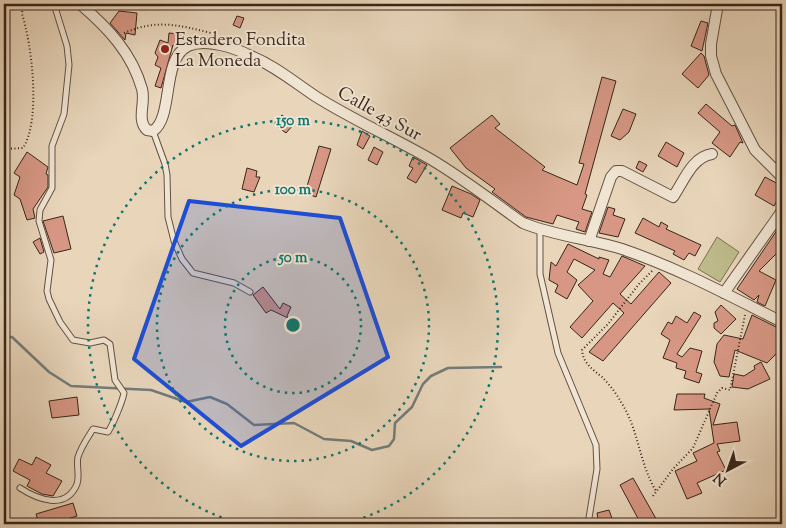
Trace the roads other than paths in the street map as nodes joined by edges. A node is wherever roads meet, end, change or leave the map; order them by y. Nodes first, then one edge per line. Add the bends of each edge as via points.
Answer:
1 (54, 4) edge
2 (80, 4) edge
3 (718, 4) edge
4 (153, 131) junction
5 (712, 154) dead end
6 (782, 177) edge
7 (782, 211) edge
8 (540, 230) junction
9 (589, 241) junction
10 (250, 292) dead end
11 (724, 293) junction
12 (782, 322) edge
13 (20, 488) dead end
14 (588, 524) edge

1 - 13 lane via 67,46 69,65 64,114 52,146 52,188 40,210 39,221 51,260 47,291 54,312 73,340 81,343 108,342 115,380 124,393 108,432 93,429 88,437 78,457 77,481 70,494 48,501
2 - 4 street via 125,50 144,94 143,126
3 - 6 street via 711,44 716,74 760,158
4 - 8 street, Calle 43 Sur via 161,123 167,91 180,53 189,46 202,44 228,47 285,74 315,96 434,161 523,223
4 - 10 lane via 168,175 168,217 182,259 193,273 234,283
5 - 9 street via 703,156 693,165 673,197 616,171 611,177
7 - 11 street
8 - 9 street, Calle 43 Sur
8 - 14 lane via 540,274 558,353 596,445 597,470
9 - 11 street, Calle 43 Sur via 622,249
11 - 12 street, Calle 43 Sur

